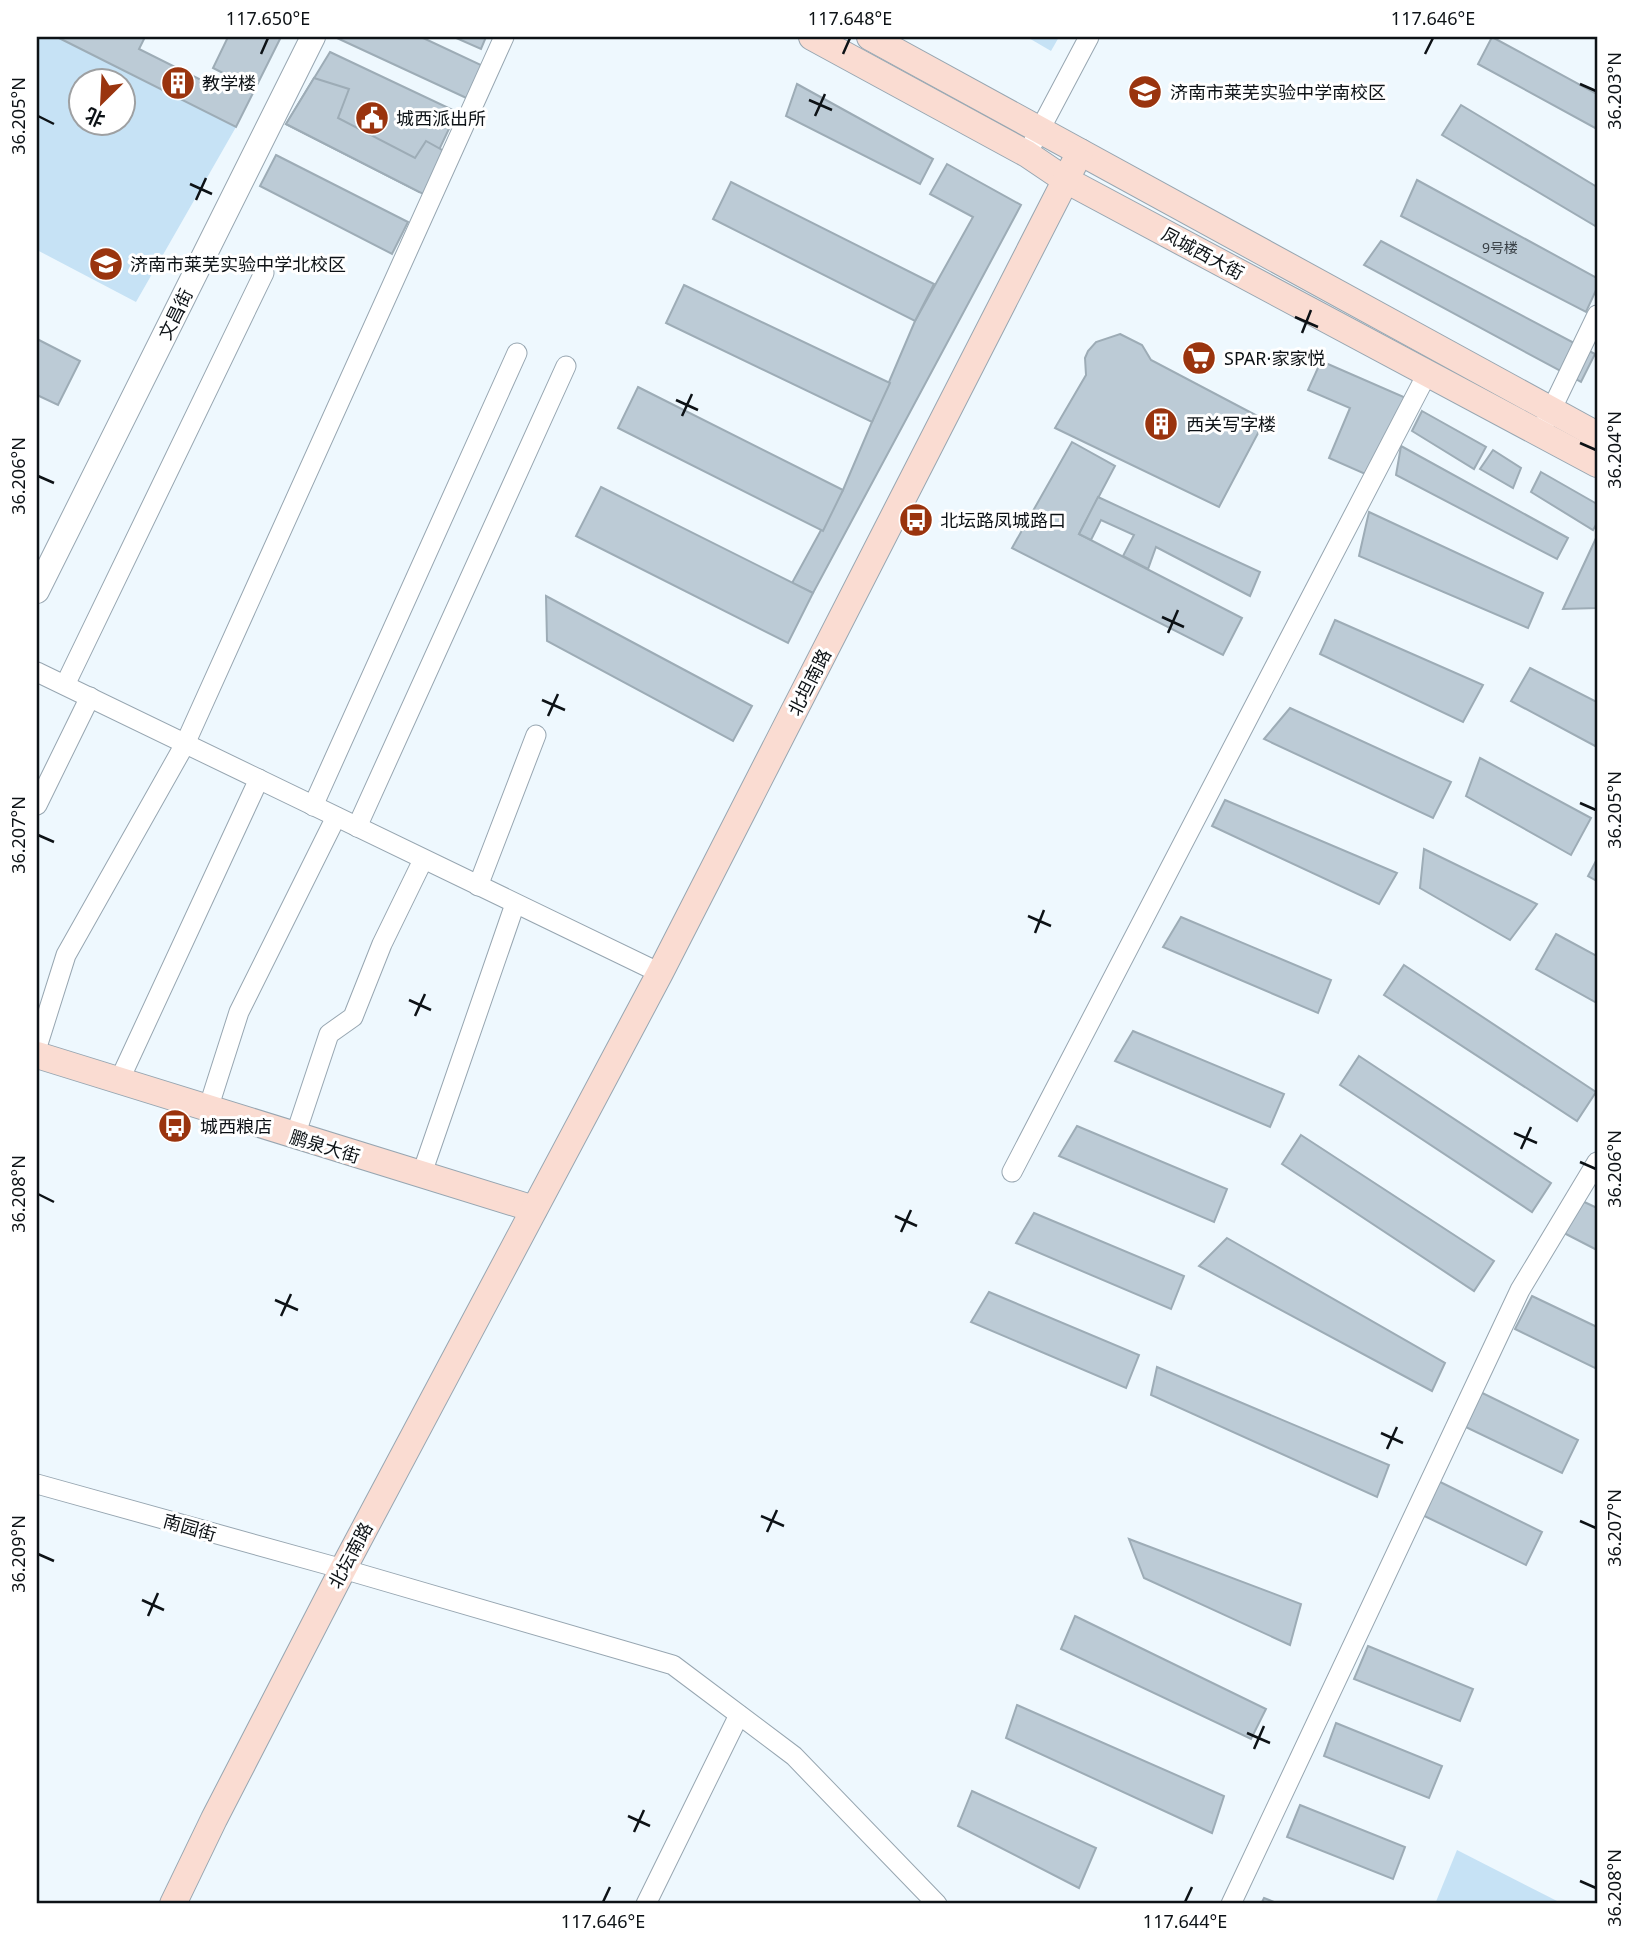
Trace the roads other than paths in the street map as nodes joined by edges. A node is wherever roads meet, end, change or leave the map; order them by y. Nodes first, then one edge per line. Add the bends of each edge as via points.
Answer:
1 (313, 37) edge
2 (504, 37) edge
3 (812, 37) edge
4 (870, 37) edge
5 (1089, 37) edge
6 (1040, 130) junction
7 (1080, 152) junction
8 (1027, 154) junction
9 (1064, 179) junction
10 (264, 273) dead end
11 (1597, 315) edge
12 (517, 353) dead end
13 (566, 366) dead end
14 (1428, 372) junction
15 (1546, 421) junction
16 (1597, 435) edge
17 (1597, 464) edge
18 (37, 592) edge
19 (37, 672) edge
20 (65, 685) junction
21 (90, 697) junction
22 (536, 735) dead end
23 (186, 744) junction
24 (259, 779) junction
25 (37, 806) edge
26 (313, 806) junction
27 (336, 817) junction
28 (357, 827) junction
29 (424, 860) junction
30 (478, 886) junction
31 (515, 904) junction
32 (660, 973) junction
33 (37, 1047) edge
34 (37, 1055) edge
35 (119, 1081) junction
36 (208, 1109) junction
37 (295, 1136) junction
38 (1597, 1162) edge
39 (1012, 1172) dead end
40 (421, 1175) junction
41 (534, 1209) junction
42 (37, 1484) edge
43 (343, 1569) junction
44 (740, 1715) junction
45 (173, 1904) edge
46 (646, 1904) edge
47 (937, 1904) edge
48 (1231, 1904) edge

1 - 18 street, 文昌街
2 - 23 street
3 - 8 main road, 凤城西大街
4 - 6 main road, 凤城西大街
5 - 6 street
6 - 7 main road, 凤城西大街
6 - 8 street
7 - 9 main road, 北坦南路
7 - 15 main road, 凤城西大街
8 - 9 main road, 凤城西大街
9 - 14 main road, 凤城西大街
9 - 32 main road, 北坦南路
10 - 20 street
11 - 15 street
12 - 26 street
13 - 28 street
14 - 15 main road, 凤城西大街
14 - 39 street
15 - 16 main road, 凤城西大街
15 - 17 main road, 凤城西大街
19 - 20 street
20 - 21 street
21 - 23 street
21 - 25 street
22 - 30 street
23 - 24 street
23 - 33 street via 66,955
24 - 26 street
24 - 35 street
26 - 27 street
27 - 28 street
27 - 36 street via 239,1012
28 - 29 street
29 - 30 street
29 - 37 street via 382,944 353,1017 329,1034
30 - 31 street
31 - 32 street
31 - 40 street
32 - 41 main road, 北坦南路
34 - 35 main road, 鹏泉大街
35 - 36 main road, 鹏泉大街
36 - 37 main road, 鹏泉大街
37 - 40 main road, 鹏泉大街
38 - 48 street via 1520,1290
40 - 41 main road, 鹏泉大街
41 - 43 main road, 北坛南路
42 - 43 street, 南园街
43 - 44 street, 南园街 via 673,1665
43 - 45 main road, 北坛南路
44 - 46 street
44 - 47 street, 南园街 via 794,1756

